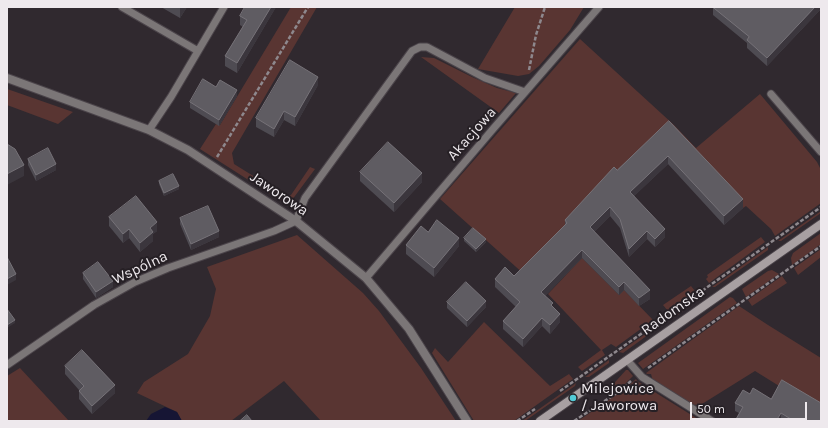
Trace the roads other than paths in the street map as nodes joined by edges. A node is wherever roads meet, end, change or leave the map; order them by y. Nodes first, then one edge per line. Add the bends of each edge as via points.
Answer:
1 (122, 7) edge
2 (224, 7) edge
3 (599, 7) edge
4 (198, 51) junction
5 (7, 78) edge
6 (525, 92) junction
7 (771, 94) dead end
8 (149, 130) junction
9 (821, 152) edge
10 (296, 221) junction
11 (821, 224) edge
12 (366, 278) junction
13 (627, 360) junction
14 (7, 364) edge
15 (467, 421) edge
16 (540, 421) edge
17 (712, 421) edge

1 - 4 lane
2 - 4 lane
3 - 6 lane, Akacjowa
4 - 8 lane
5 - 8 street, Jaworowa
6 - 10 lane via 485,78 427,47 412,51 305,198
6 - 12 lane, Akacjowa
7 - 9 lane
8 - 10 street, Jaworowa via 188,150
10 - 12 street, Jaworowa
10 - 14 lane, Wspólna via 135,282 94,305
11 - 13 main road, Radomska
12 - 15 street, Jaworowa via 409,329
13 - 16 main road, Radomska
13 - 17 lane via 639,374

